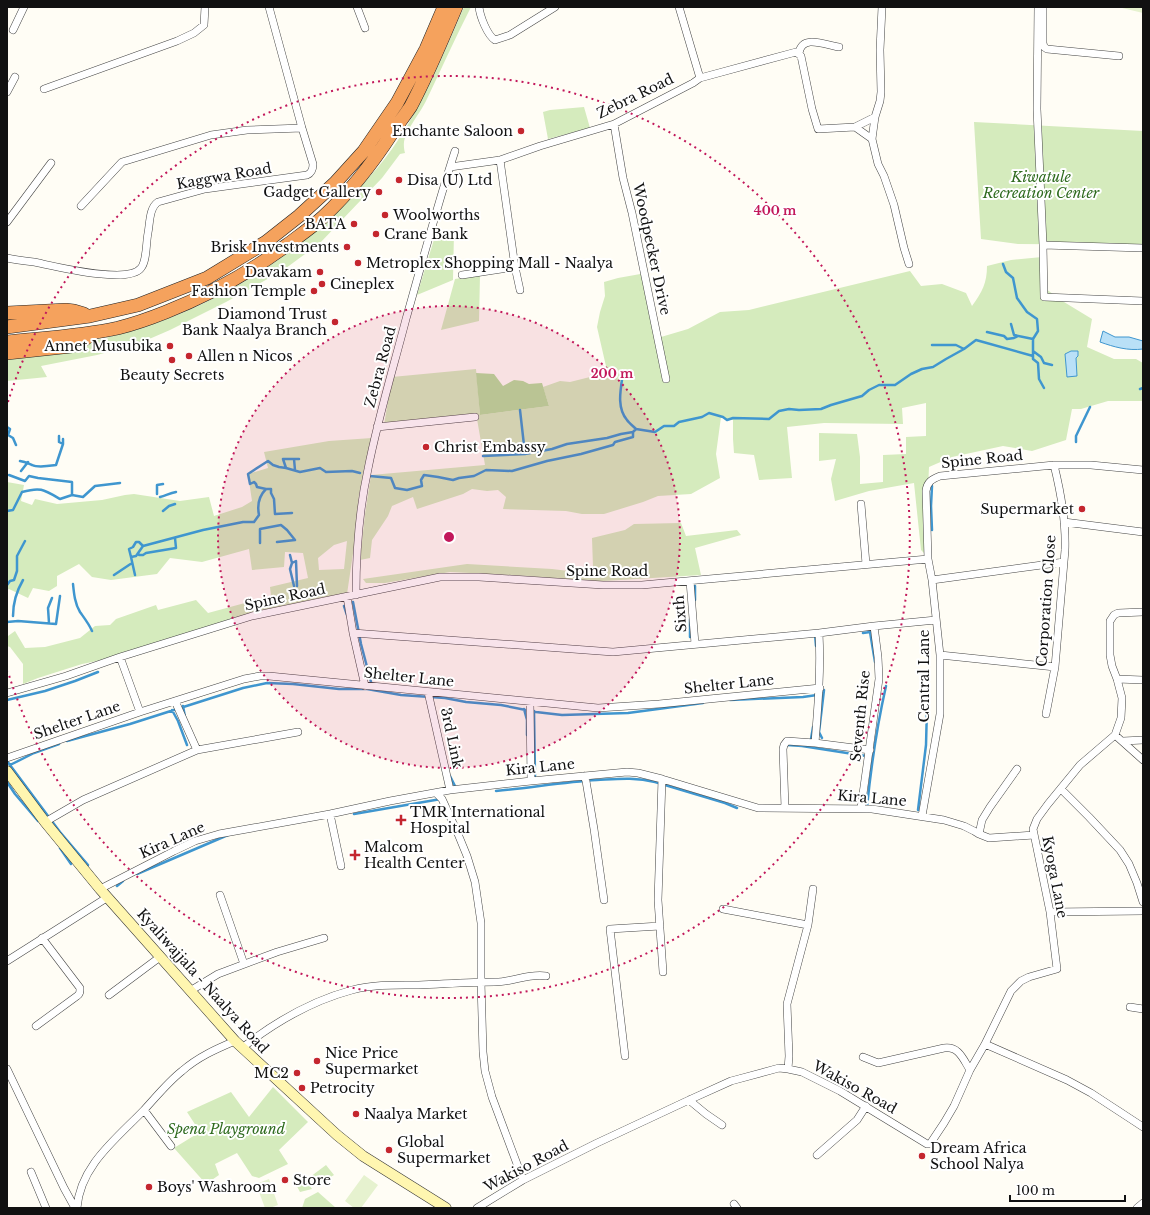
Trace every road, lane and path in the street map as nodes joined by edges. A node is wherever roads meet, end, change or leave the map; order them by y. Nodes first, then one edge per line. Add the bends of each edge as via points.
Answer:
1 (24, 7) edge
2 (205, 7) edge
3 (270, 7) edge
4 (357, 7) edge
5 (444, 7) edge
6 (456, 7) edge
7 (479, 7) edge
8 (555, 7) edge
9 (679, 7) edge
10 (882, 7) edge
11 (1038, 7) edge
12 (1043, 7) edge
13 (365, 28) dead end
14 (13, 30) dead end
15 (839, 47) dead end
16 (799, 53) junction
17 (1119, 56) dead end
18 (15, 77) dead end
19 (700, 78) junction
20 (44, 88) dead end
21 (7, 92) edge
22 (875, 117) junction
23 (614, 124) junction
24 (855, 127) junction
25 (302, 128) junction
26 (872, 139) junction
27 (455, 151) dead end
28 (500, 160) junction
29 (51, 163) dead end
30 (450, 167) junction
31 (81, 206) dead end
32 (7, 222) edge
33 (1042, 245) junction
34 (1143, 248) edge
35 (7, 258) edge
36 (909, 264) dead end
37 (515, 268) junction
38 (462, 275) dead end
39 (520, 290) dead end
40 (1143, 301) edge
41 (7, 313) edge
42 (90, 316) junction
43 (7, 327) edge
44 (94, 332) junction
45 (7, 342) edge
46 (7, 353) edge
47 (666, 379) dead end
48 (475, 417) dead end
49 (377, 427) junction
50 (1054, 465) junction
51 (1143, 470) edge
52 (861, 504) dead end
53 (1064, 522) junction
54 (1143, 532) edge
55 (928, 559) junction
56 (1064, 562) junction
57 (866, 564) junction
58 (932, 580) junction
59 (690, 581) junction
60 (356, 595) junction
61 (347, 597) junction
62 (1143, 612) edge
63 (936, 620) junction
64 (874, 626) junction
65 (357, 633) junction
66 (819, 633) junction
67 (695, 644) junction
68 (940, 655) junction
69 (120, 657) junction
70 (1055, 667) junction
71 (1118, 679) junction
72 (1143, 680) edge
73 (365, 686) junction
74 (820, 688) junction
75 (428, 692) junction
76 (7, 693) edge
77 (177, 706) junction
78 (530, 707) junction
79 (140, 712) junction
80 (1046, 714) dead end
81 (298, 732) dead end
82 (1115, 735) junction
83 (1143, 740) edge
84 (1123, 741) junction
85 (815, 743) junction
86 (197, 750) junction
87 (870, 750) junction
88 (8, 758) edge
89 (1143, 760) edge
90 (1017, 769) dead end
91 (7, 771) edge
92 (585, 779) junction
93 (531, 781) junction
94 (662, 782) junction
95 (1061, 789) junction
96 (450, 790) junction
97 (436, 793) junction
98 (785, 808) junction
99 (861, 808) junction
100 (330, 814) junction
101 (922, 816) junction
102 (48, 820) junction
103 (979, 834) junction
104 (1034, 835) junction
105 (341, 866) dead end
106 (100, 889) junction
107 (813, 889) dead end
108 (220, 895) dead end
109 (108, 897) junction
110 (604, 900) dead end
111 (1143, 902) edge
112 (723, 909) dead end
113 (1143, 911) edge
114 (1050, 912) junction
115 (808, 925) junction
116 (660, 926) junction
117 (42, 938) junction
118 (324, 938) dead end
119 (160, 957) junction
120 (7, 961) edge
121 (244, 964) junction
122 (662, 972) dead end
123 (546, 976) dead end
124 (1029, 977) joint
125 (481, 982) junction
126 (190, 991) junction
127 (109, 995) dead end
128 (1130, 1007) dead end
129 (1143, 1009) edge
130 (36, 1026) dead end
131 (235, 1041) junction
132 (985, 1044) junction
133 (242, 1048) junction
134 (625, 1056) dead end
135 (863, 1057) dead end
136 (7, 1069) edge
137 (788, 1069) junction
138 (970, 1070) junction
139 (10, 1082) edge
140 (689, 1100) junction
141 (866, 1106) junction
142 (144, 1110) junction
143 (722, 1125) dead end
144 (1142, 1125) edge
145 (171, 1146) dead end
146 (817, 1155) dead end
147 (31, 1172) dead end
148 (523, 1180) junction
149 (1143, 1204) edge
150 (46, 1208) edge
151 (76, 1208) edge
152 (446, 1208) edge
153 (477, 1208) edge
154 (1137, 1208) edge

1 - 14 street
2 - 20 street via 204,25 194,33 157,49
3 - 25 street
4 - 13 street
5 - 42 highway via 426,49 397,103 364,151 335,183 298,216 266,242 207,278 138,305
6 - 44 highway via 410,106 375,160 352,188 322,217 272,256 220,288 149,318 118,328
7 - 8 street via 483,23 491,38 495,40 510,35
9 - 19 street
10 - 22 street via 881,92
11 - 33 street
12 - 17 street via 1043,43 1047,49
15 - 16 street via 810,42 804,43
16 - 19 street, Zebra Road
16 - 24 street via 802,56 818,129
18 - 21 street
19 - 23 street, Zebra Road
22 - 24 street
22 - 26 street
23 - 28 street, Zebra Road
23 - 47 street, Woodpecker Drive
24 - 26 street
25 - 31 street via 247,130 211,135 122,162
25 - 35 street, Kaggwa Road via 313,164 310,174 205,190 158,202 151,211 144,261 142,268 137,272 103,275
26 - 36 street via 878,164 894,205
27 - 30 street, Zebra Road
28 - 30 street, Zebra Road
28 - 37 street
29 - 32 street
30 - 49 street, Zebra Road
33 - 34 street
33 - 40 street via 1044,297
37 - 38 street
37 - 39 street
41 - 42 highway via 66,310
42 - 43 highway
44 - 45 highway
44 - 46 highway via 72,346
48 - 49 street
49 - 60 street, Zebra Road via 363,499 356,560
50 - 51 street, Spine Road via 1091,465
50 - 53 street, Corporation Close
50 - 55 street, Spine Road via 940,476 932,479 926,491
52 - 57 street
53 - 54 street
53 - 56 street, Corporation Close
55 - 57 street, Spine Road
55 - 58 street, Central Lane
56 - 58 street
56 - 70 street, Corporation Close
57 - 59 street, Spine Road
58 - 63 street, Central Lane
59 - 60 street, Spine Road via 604,585 440,577
59 - 67 street, Sixth
60 - 61 street, Spine Road
61 - 65 street
61 - 69 street, Spine Road via 252,616
62 - 71 street via 1118,613 1110,621 1110,655
63 - 64 street
63 - 68 street, Central Lane
64 - 66 street
64 - 87 street, Seventh Rise via 879,679
65 - 67 street via 613,652
65 - 73 street
66 - 67 street
66 - 74 street
68 - 70 street
68 - 101 street, Central Lane via 940,714
69 - 76 street, Spine Road
69 - 79 street
70 - 80 street, Corporation Close
71 - 72 street
71 - 82 street via 1123,706
73 - 75 street, Shelter Lane
73 - 77 street, Shelter Lane via 260,676 244,679
74 - 78 street, Shelter Lane via 598,708
74 - 85 street
75 - 78 street, Shelter Lane
75 - 96 street, 3rd Link
77 - 79 street, Shelter Lane
77 - 86 street
78 - 93 street
79 - 88 street, Shelter Lane
81 - 86 street
82 - 84 street
82 - 95 street, Kyoga Lane via 1080,765
83 - 84 street
84 - 89 street
85 - 87 street
85 - 98 street via 787,741 784,745
86 - 102 street via 83,800
87 - 99 street, Seventh Rise
90 - 103 street via 982,820
91 - 102 main road, Kyaliwajjala - Naalya Road
92 - 93 street, Kira Lane
92 - 94 street, Kira Lane via 627,772 638,773
92 - 110 street
93 - 96 street, Kira Lane
94 - 98 street, Kira Lane via 750,806
94 - 116 street via 658,900
95 - 104 street, Kyoga Lane via 1037,819 1033,829
95 - 111 street via 1120,850 1129,864
96 - 97 street, Kira Lane
97 - 100 street, Kira Lane
97 - 125 street via 442,799 473,873 481,923
98 - 99 street, Kira Lane
99 - 101 street, Kira Lane
100 - 105 street
100 - 106 street, Kira Lane via 219,834 195,841
101 - 103 street, Kira Lane via 958,824
102 - 106 main road, Kyaliwajjala - Naalya Road
103 - 104 street, Kira Lane via 989,838
104 - 114 street, Kyoga Lane
106 - 109 main road, Kyaliwajjala - Naalya Road
107 - 115 street
108 - 121 street
109 - 117 street
109 - 119 main road, Kyaliwajjala - Naalya Road
112 - 115 street
113 - 114 street
114 - 124 street, Kyoga Lane via 1057,969
115 - 137 street via 787,1004
116 - 122 street
116 - 134 street via 610,930
117 - 120 street
117 - 130 street via 80,991 77,996
118 - 121 street
119 - 126 main road, Kyaliwajjala - Naalya Road
119 - 127 street
121 - 126 street via 218,974
123 - 125 street via 504,982
124 - 132 street, Wakiso Road via 1011,991
125 - 133 street via 376,986 352,990 296,1012
125 - 148 street via 483,1052 488,1086
126 - 131 main road, Kyaliwajjala - Naalya Road
128 - 129 street
131 - 133 main road, Kyaliwajjala - Naalya Road
131 - 142 street via 212,1050 181,1071
132 - 138 street, Wakiso Road
132 - 144 street via 1067,1080
133 - 152 main road, Kyaliwajjala - Naalya Road via 363,1156
135 - 138 street via 878,1062 952,1047
136 - 139 street
137 - 140 street, Wakiso Road via 769,1070 731,1081
137 - 141 street, Wakiso Road via 802,1072
138 - 141 street, Wakiso Road via 954,1106 930,1144
139 - 151 street
140 - 143 street
140 - 148 street, Wakiso Road
141 - 146 street via 857,1120
142 - 145 street
142 - 151 street via 92,1166 80,1188
147 - 150 street
148 - 153 street, Wakiso Road
149 - 154 street

